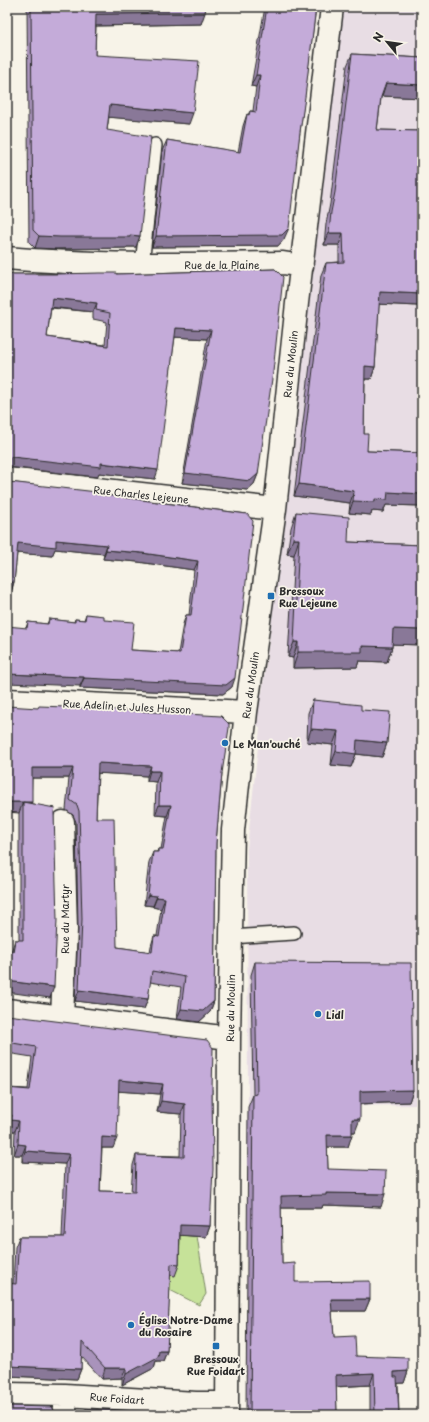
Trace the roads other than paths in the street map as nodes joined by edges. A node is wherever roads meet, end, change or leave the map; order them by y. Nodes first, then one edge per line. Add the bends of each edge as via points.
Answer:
1 (332, 7) edge
2 (155, 145) dead end
3 (7, 258) edge
4 (142, 265) junction
5 (302, 266) junction
6 (7, 479) edge
7 (275, 509) junction
8 (7, 700) edge
9 (246, 712) junction
10 (63, 822) dead end
11 (294, 933) dead end
12 (231, 937) junction
13 (7, 1010) edge
14 (62, 1016) junction
15 (229, 1038) junction
16 (7, 1394) edge
17 (65, 1405) edge
18 (227, 1409) edge

1 - 5 street, Rue du Moulin
2 - 4 lane
3 - 4 street, Rue de la Plaine
4 - 5 street, Rue de la Plaine
5 - 7 street, Rue du Moulin
6 - 7 street, Rue Charles Lejeune
7 - 9 street, Rue du Moulin
8 - 9 street, Rue Adelin et Jules Husson
9 - 12 street, Rue du Moulin via 233,830
10 - 14 street, Rue du Martyr via 66,930
11 - 12 lane
12 - 15 street, Rue du Moulin
13 - 14 street
14 - 15 street
15 - 18 street, Rue du Moulin
16 - 17 street, Rue Foidart
17 - 18 street, Rue Foidart via 196,1403

